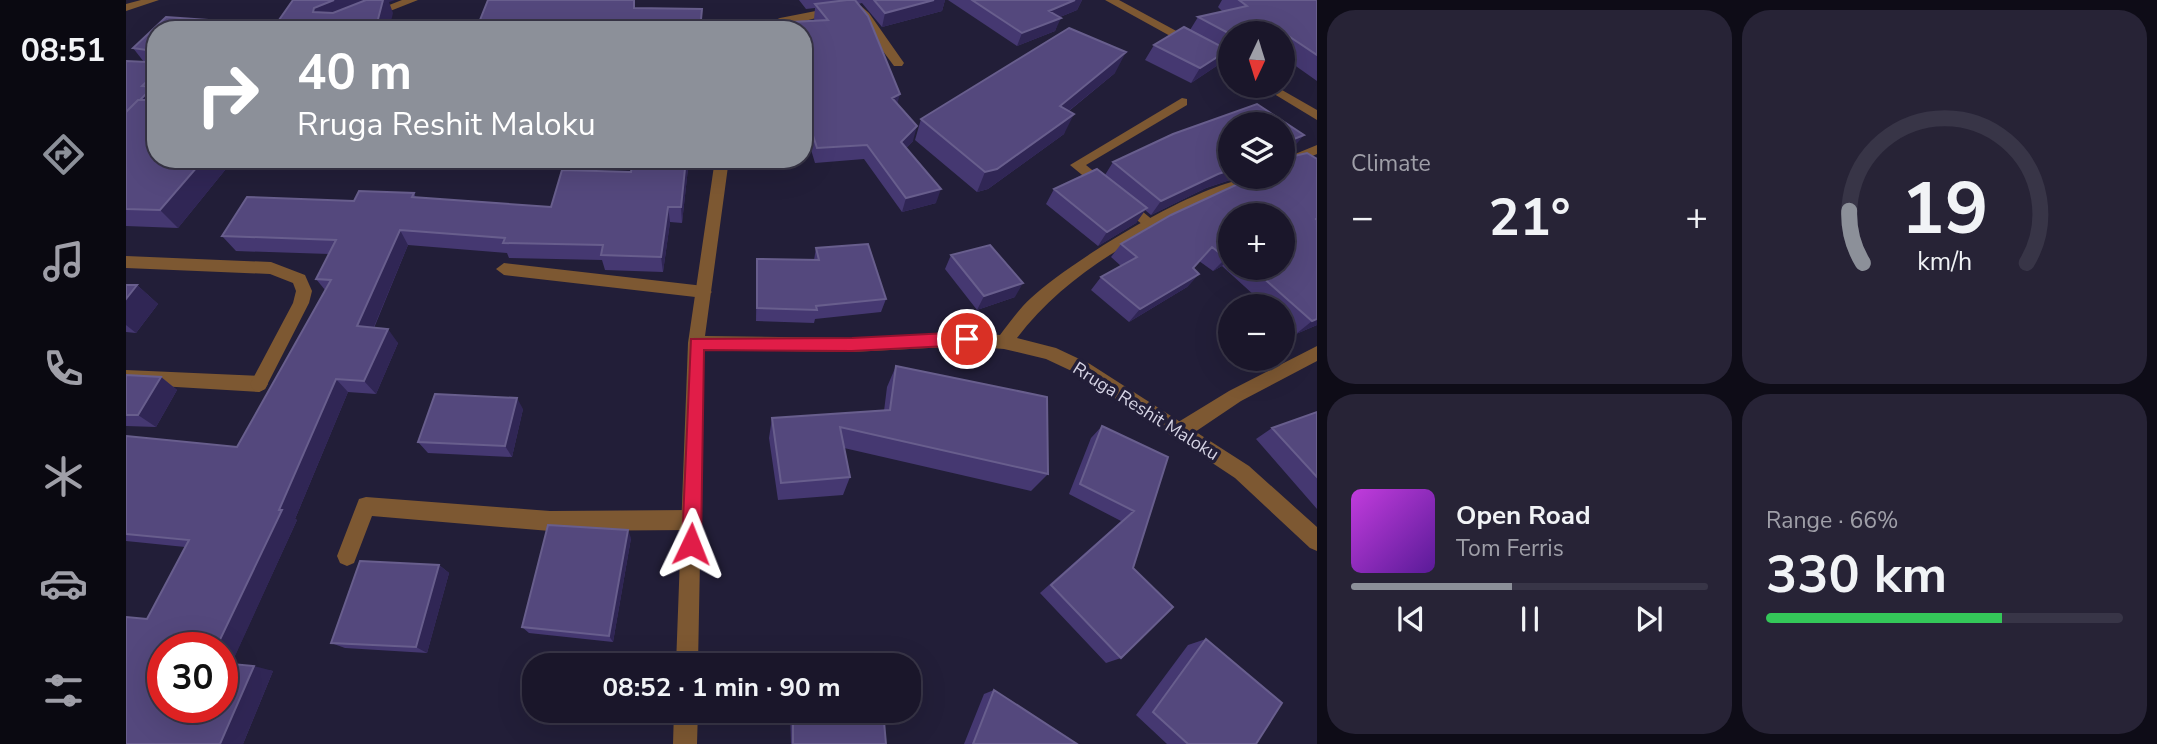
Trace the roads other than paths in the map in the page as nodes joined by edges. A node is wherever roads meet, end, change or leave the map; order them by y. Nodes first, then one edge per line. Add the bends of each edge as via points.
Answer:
1 (153, 0) edge
2 (412, 0) edge
3 (1111, 0) edge
4 (126, 8) edge
5 (355, 21) edge
6 (787, 21) edge
7 (1218, 58) edge
8 (898, 63) dead end
9 (1287, 98) edge
10 (1182, 102) dead end
11 (1317, 116) edge
12 (1317, 149) edge
13 (1295, 159) edge
14 (721, 168) edge
15 (1228, 189) edge
16 (1149, 226) junction
17 (126, 262) edge
18 (504, 269) dead end
19 (704, 292) junction
20 (1004, 342) junction
21 (696, 343) junction
22 (1317, 354) edge
23 (126, 377) edge
24 (1182, 430) junction
25 (692, 520) junction
26 (1317, 541) edge
27 (346, 556) dead end
28 (688, 653) edge
29 (686, 723) edge
30 (685, 744) edge

1 - 4 street
2 - 5 street
3 - 7 street
6 - 8 street via 857,8
9 - 11 street
10 - 16 street via 1077,165
12 - 13 street
14 - 19 street
15 - 16 street
16 - 20 street via 1073,273 1036,303
17 - 23 street via 271,268 299,279 304,291 259,384
18 - 19 street
19 - 21 street
20 - 21 street, Rruga Reshit Maloku
20 - 24 street, Rruga Reshit Maloku via 1050,353 1084,369
21 - 25 street
22 - 24 street via 1235,396
24 - 26 street, Rruga Reshit Maloku via 1242,472
25 - 27 street via 550,521 366,506
25 - 28 street
29 - 30 street

